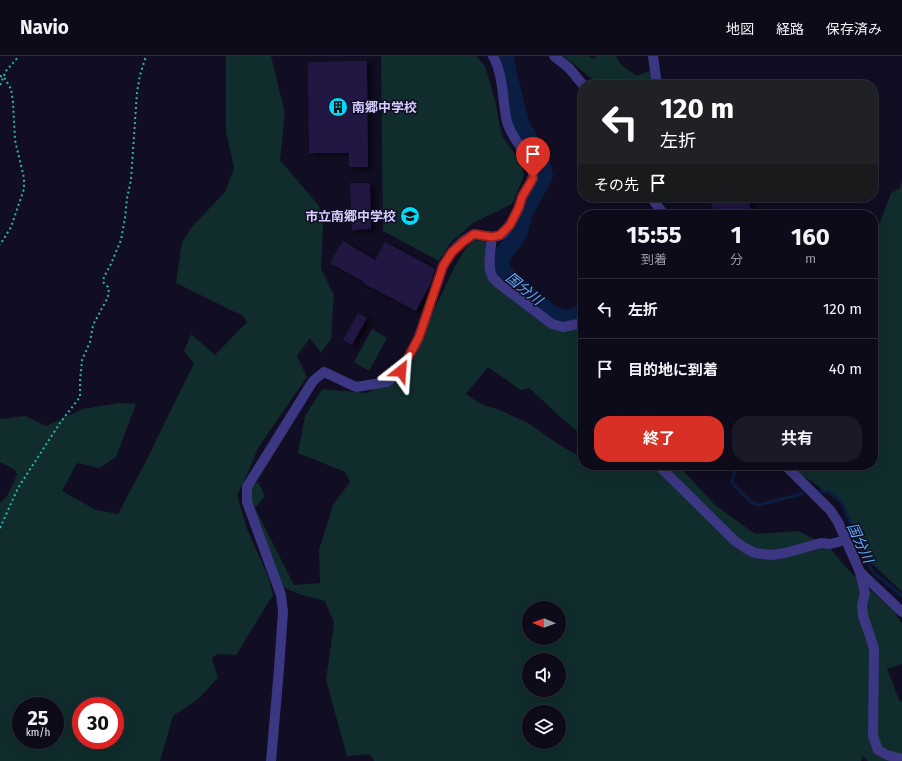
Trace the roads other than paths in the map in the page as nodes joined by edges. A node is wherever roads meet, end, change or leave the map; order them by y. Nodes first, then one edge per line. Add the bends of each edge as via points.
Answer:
1 (493, 56) edge
2 (554, 56) edge
3 (653, 56) edge
4 (579, 80) edge
5 (656, 80) edge
6 (492, 237) junction
7 (578, 324) edge
8 (663, 470) edge
9 (790, 470) edge
10 (846, 540) junction
11 (860, 572) junction
12 (902, 612) edge
13 (902, 759) edge
14 (271, 761) edge

1 - 6 street via 500,72 507,122 528,159 533,178 510,225 500,235
2 - 4 street
3 - 5 street
6 - 7 street via 490,265 492,276 498,283 552,324 563,327
6 - 14 street via 474,234 452,252 443,266 419,337 401,371 387,382 356,387 324,372 313,381 247,487 247,502 281,595 283,612
8 - 10 street via 735,541 755,552 785,553 820,543 830,544
9 - 10 street via 830,510
10 - 11 street
11 - 12 street
11 - 13 street via 865,594 863,616 874,649 874,736 878,750

